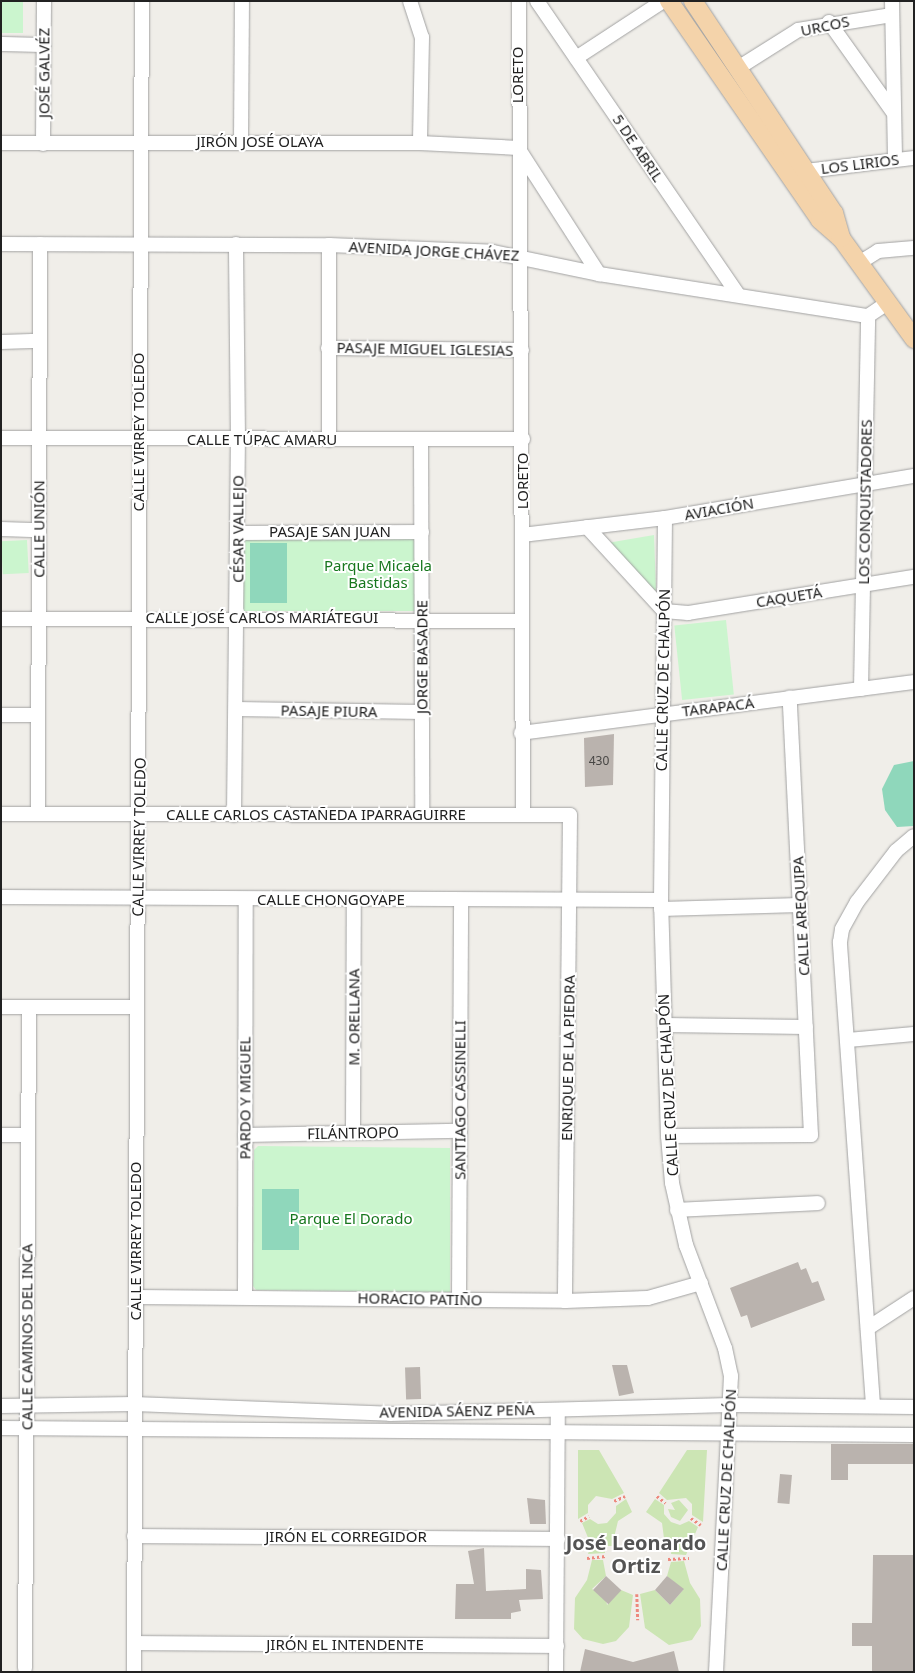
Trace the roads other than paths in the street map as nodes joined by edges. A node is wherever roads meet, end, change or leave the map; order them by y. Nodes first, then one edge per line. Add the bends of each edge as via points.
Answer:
1 (44, 1) edge
2 (142, 1) edge
3 (242, 1) edge
4 (410, 1) edge
5 (519, 1) edge
6 (537, 1) edge
7 (663, 1) edge
8 (669, 1) edge
9 (693, 1) edge
10 (892, 8) edge
11 (829, 22) junction
12 (1, 44) edge
13 (44, 45) junction
14 (576, 58) junction
15 (738, 68) junction
16 (892, 112) junction
17 (241, 141) junction
18 (1, 143) edge
19 (140, 143) junction
20 (420, 143) junction
21 (43, 144) junction
22 (518, 148) junction
23 (914, 158) edge
24 (895, 160) junction
25 (806, 171) junction
26 (841, 238) junction
27 (1, 244) edge
28 (40, 244) junction
29 (140, 244) junction
30 (236, 244) junction
31 (329, 245) junction
32 (914, 248) edge
33 (523, 256) junction
34 (859, 263) junction
35 (599, 274) junction
36 (738, 295) junction
37 (887, 303) junction
38 (868, 316) junction
39 (914, 339) edge
40 (1, 342) edge
41 (39, 342) junction
42 (328, 348) junction
43 (522, 350) junction
44 (1, 438) edge
45 (523, 438) junction
46 (39, 439) junction
47 (238, 440) junction
48 (329, 440) junction
49 (421, 440) junction
50 (139, 441) junction
51 (914, 476) edge
52 (866, 482) junction
53 (666, 518) junction
54 (587, 528) junction
55 (1, 529) edge
56 (39, 530) junction
57 (422, 532) junction
58 (238, 533) junction
59 (522, 535) junction
60 (914, 577) edge
61 (864, 586) junction
62 (664, 611) junction
63 (140, 618) junction
64 (237, 618) junction
65 (1, 619) edge
66 (38, 620) junction
67 (422, 620) junction
68 (522, 621) junction
69 (914, 682) edge
70 (861, 689) junction
71 (790, 698) junction
72 (236, 709) junction
73 (422, 712) junction
74 (662, 714) junction
75 (1, 715) edge
76 (38, 715) junction
77 (521, 733) junction
78 (1, 814) edge
79 (38, 814) junction
80 (422, 814) junction
81 (523, 814) junction
82 (140, 815) junction
83 (234, 815) junction
84 (570, 815) joint
85 (914, 836) edge
86 (1, 897) edge
87 (138, 898) junction
88 (246, 899) junction
89 (354, 900) junction
90 (461, 901) junction
91 (570, 902) junction
92 (661, 904) junction
93 (800, 905) junction
94 (1, 1007) edge
95 (29, 1007) junction
96 (136, 1007) junction
97 (665, 1025) junction
98 (806, 1027) junction
99 (914, 1034) edge
100 (848, 1040) junction
101 (460, 1131) junction
102 (354, 1133) junction
103 (1, 1135) edge
104 (28, 1135) junction
105 (245, 1135) junction
106 (668, 1136) junction
107 (818, 1203) dead end
108 (677, 1210) junction
109 (701, 1283) junction
110 (244, 1296) junction
111 (136, 1297) junction
112 (914, 1298) edge
113 (459, 1299) junction
114 (565, 1301) junction
115 (868, 1328) junction
116 (134, 1404) junction
117 (730, 1405) junction
118 (873, 1405) junction
119 (1, 1406) edge
120 (26, 1406) junction
121 (914, 1407) edge
122 (558, 1410) junction
123 (134, 1426) junction
124 (26, 1427) junction
125 (1, 1428) edge
126 (730, 1430) junction
127 (559, 1432) junction
128 (914, 1434) edge
129 (134, 1536) junction
130 (558, 1539) junction
131 (134, 1643) junction
132 (557, 1646) junction
133 (25, 1668) dead end
134 (134, 1672) edge
135 (556, 1672) edge
136 (716, 1672) edge

1 - 13 street, JOSÉ GALVÉZ
2 - 19 street, CALLE VIRREY TOLEDO
3 - 17 street
4 - 20 street via 422,37
5 - 22 street, LORETO
6 - 14 street, 5 DE ABRIL
7 - 14 street
8 - 26 main road via 820,220
9 - 15 main road
10 - 11 street, URCOS
10 - 16 street
11 - 15 street, URCOS via 798,30
11 - 16 street
12 - 13 street
13 - 21 street, JOSÉ GALVÉZ
14 - 36 street, 5 DE ABRIL
15 - 25 main road
16 - 24 street
17 - 19 street, JIRÓN JOSÉ OLAYA
17 - 20 street, JIRÓN JOSÉ OLAYA
18 - 21 street, JIRÓN JOSÉ OLAYA
19 - 21 street, JIRÓN JOSÉ OLAYA
19 - 29 street, CALLE VIRREY TOLEDO
20 - 22 street, JIRÓN JOSÉ OLAYA
22 - 33 street, LORETO
22 - 35 street
23 - 24 street, LOS LIRIOS
24 - 25 street, LOS LIRIOS
25 - 26 main road via 834,213
26 - 34 main road
27 - 28 street, AVENIDA JORGE CHÁVEZ
28 - 29 street, AVENIDA JORGE CHÁVEZ
28 - 41 street, CALLE UNIÓN
29 - 30 street, AVENIDA JORGE CHÁVEZ
29 - 50 street, CALLE VIRREY TOLEDO
30 - 31 street, AVENIDA JORGE CHÁVEZ
30 - 47 street, CÉSAR VALLEJO
31 - 33 street, AVENIDA JORGE CHÁVEZ
31 - 42 street
32 - 34 street via 878,251
33 - 35 street, AVENIDA JORGE CHÁVEZ
33 - 43 street, LORETO
34 - 37 main road
35 - 36 street, AVENIDA JORGE CHÁVEZ
36 - 38 street, AVENIDA JORGE CHÁVEZ
37 - 38 street
37 - 39 main road
38 - 52 street, LOS CONQUISTADORES
40 - 41 street
41 - 46 street, CALLE UNIÓN
42 - 43 street, PASAJE MIGUEL IGLESIAS
42 - 48 street
43 - 45 street, LORETO
44 - 46 street, CALLE TÚPAC AMARU
45 - 49 street, CALLE TÚPAC AMARU
45 - 59 street, LORETO
46 - 50 street, CALLE TÚPAC AMARU
46 - 56 street, CALLE UNIÓN
47 - 48 street, CALLE TÚPAC AMARU
47 - 50 street, CALLE TÚPAC AMARU
47 - 58 street, CÉSAR VALLEJO
48 - 49 street, CALLE TÚPAC AMARU
49 - 57 street, JORGE BASADRE
50 - 63 street, CALLE VIRREY TOLEDO
51 - 52 street, AVIACIÓN
52 - 53 street, AVIACIÓN
52 - 61 street, LOS CONQUISTADORES
53 - 54 street, AVIACIÓN
53 - 62 street, CALLE CRUZ DE CHALPÓN
54 - 59 street, AVIACIÓN
54 - 62 street
55 - 56 street
56 - 66 street, CALLE UNIÓN
57 - 58 street, PASAJE SAN JUAN
57 - 67 street, JORGE BASADRE
58 - 64 street, CÉSAR VALLEJO
59 - 68 street, LORETO
60 - 61 street, CAQUETÁ
61 - 62 street, CAQUETÁ via 688,613
61 - 70 street, LOS CONQUISTADORES
62 - 74 street, CALLE CRUZ DE CHALPÓN
63 - 64 street, CALLE JOSÉ CARLOS MARIÁTEGUI
63 - 66 street, CALLE JOSÉ CARLOS MARIÁTEGUI
63 - 82 street, CALLE VIRREY TOLEDO
64 - 67 street, CALLE JOSÉ CARLOS MARIÁTEGUI
64 - 72 street, CÉSAR VALLEJO
65 - 66 street, CALLE JOSÉ CARLOS MARIÁTEGUI
66 - 76 street, CALLE UNIÓN
67 - 68 street, CALLE JOSÉ CARLOS MARIÁTEGUI
67 - 73 street, JORGE BASADRE
68 - 77 street, LORETO
69 - 70 street, TARAPACÁ
70 - 71 street, TARAPACÁ
71 - 74 street, TARAPACÁ
71 - 93 street, CALLE AREQUIPA
72 - 73 street, PASAJE PIURA
72 - 83 street, CÉSAR VALLEJO
73 - 80 street, JORGE BASADRE
74 - 77 street, TARAPACÁ
74 - 92 street, CALLE CRUZ DE CHALPÓN
75 - 76 street
76 - 79 street, CALLE UNIÓN
77 - 81 street, LORETO
78 - 79 street, CALLE CARLOS CASTAÑEDA IPARRAGUIRRE
79 - 82 street, CALLE CARLOS CASTAÑEDA IPARRAGUIRRE
80 - 81 street, CALLE CARLOS CASTAÑEDA IPARRAGUIRRE
80 - 83 street, CALLE CARLOS CASTAÑEDA IPARRAGUIRRE
81 - 84 street, CALLE CARLOS CASTAÑEDA IPARRAGUIRRE
82 - 83 street, CALLE CARLOS CASTAÑEDA IPARRAGUIRRE
82 - 87 street, CALLE VIRREY TOLEDO
84 - 91 street, ENRIQUE DE LA PIEDRA
85 - 100 street via 896,851 842,929 840,953
86 - 87 street, CALLE CHONGOYAPE
87 - 88 street, CALLE CHONGOYAPE
87 - 96 street, CALLE VIRREY TOLEDO
88 - 89 street, CALLE CHONGOYAPE
88 - 105 street, PARDO Y MIGUEL
89 - 90 street, CALLE CHONGOYAPE
89 - 102 street, M. ORELLANA
90 - 91 street, CALLE CHONGOYAPE
90 - 101 street, SANTIAGO CASSINELLI
91 - 92 street, CALLE CHONGOYAPE
91 - 114 street, ENRIQUE DE LA PIEDRA
92 - 93 street, CALLE CHONGOYAPE
92 - 97 street, CALLE CRUZ DE CHALPÓN
93 - 98 street, CALLE AREQUIPA
94 - 95 street
95 - 96 street
95 - 104 street, CALLE CAMINOS DEL INCA
96 - 111 street, CALLE VIRREY TOLEDO
97 - 98 street
97 - 106 street, CALLE CRUZ DE CHALPÓN
98 - 106 street, CALLE AREQUIPA via 811,1135
99 - 100 street
100 - 115 street
101 - 102 street, FILÁNTROPO
101 - 113 street, SANTIAGO CASSINELLI
102 - 105 street, FILÁNTROPO
103 - 104 street
104 - 120 street, CALLE CAMINOS DEL INCA
105 - 110 street, PARDO Y MIGUEL
106 - 108 street, CALLE CRUZ DE CHALPÓN
107 - 108 street
108 - 109 street, CALLE CRUZ DE CHALPÓN
109 - 114 street, HORACIO PATIÑO via 648,1298
109 - 117 street, CALLE CRUZ DE CHALPÓN via 725,1348 731,1376
110 - 111 street, HORACIO PATIÑO
110 - 113 street, HORACIO PATIÑO
111 - 116 street, CALLE VIRREY TOLEDO
112 - 115 street
113 - 114 street, HORACIO PATIÑO
115 - 118 street
116 - 120 street, AVENIDA SÁENZ PEÑA
116 - 122 street, AVENIDA SÁENZ PEÑA via 390,1414
116 - 123 street, CALLE VIRREY TOLEDO
117 - 118 street, AVENIDA SÁENZ PEÑA
117 - 122 street, AVENIDA SÁENZ PEÑA
117 - 126 street, CALLE CRUZ DE CHALPÓN
118 - 121 street, AVENIDA SÁENZ PEÑA
119 - 120 street, AVENIDA SÁENZ PEÑA
120 - 124 street, CALLE CAMINOS DEL INCA
122 - 127 street
123 - 124 street, AVENIDA SÁENZ PEÑA
123 - 127 street, AVENIDA SÁENZ PEÑA
123 - 129 street, CALLE VIRREY TOLEDO
124 - 125 street, AVENIDA SÁENZ PEÑA
124 - 133 street, CALLE CAMINOS DEL INCA
126 - 127 street, AVENIDA SÁENZ PEÑA
126 - 128 street, AVENIDA SÁENZ PEÑA
126 - 136 street, CALLE CRUZ DE CHALPÓN
127 - 130 street
129 - 130 street, JIRÓN EL CORREGIDOR
129 - 131 street, CALLE VIRREY TOLEDO
130 - 132 street
131 - 132 street, JIRÓN EL INTENDENTE
131 - 134 street, CALLE VIRREY TOLEDO
132 - 135 street

